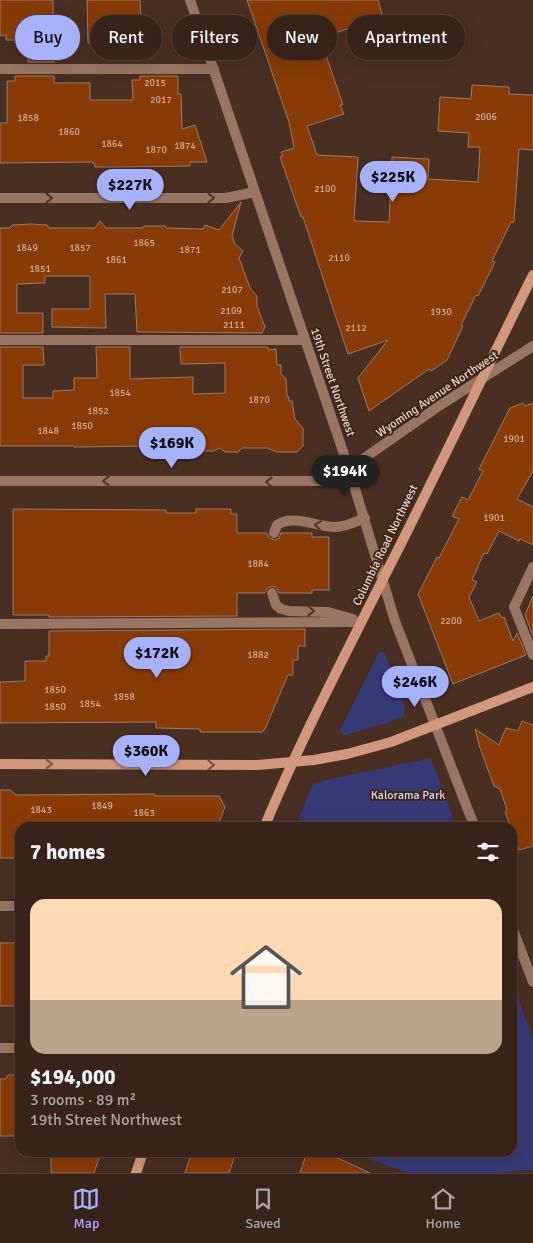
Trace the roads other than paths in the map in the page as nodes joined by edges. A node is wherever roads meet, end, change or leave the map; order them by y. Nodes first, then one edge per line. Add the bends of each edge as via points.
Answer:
1 (190, 0) edge
2 (0, 69) edge
3 (214, 69) junction
4 (255, 192) junction
5 (0, 198) edge
6 (533, 275) edge
7 (0, 340) edge
8 (304, 340) junction
9 (533, 346) edge
10 (480, 379) junction
11 (349, 469) junction
12 (0, 481) edge
13 (365, 518) junction
14 (274, 533) dead end
15 (533, 567) edge
16 (383, 580) junction
17 (272, 593) dead end
18 (361, 622) junction
19 (0, 624) edge
20 (533, 656) edge
21 (533, 687) edge
22 (436, 726) junction
23 (291, 763) junction
24 (0, 764) edge
25 (266, 822) edge
26 (473, 822) edge
27 (0, 906) edge
28 (15, 906) edge
29 (517, 940) edge
30 (533, 982) edge
31 (0, 1048) edge
32 (15, 1048) edge
33 (141, 1157) edge
34 (136, 1173) edge

1 - 3 street, 19th Street Northwest
2 - 3 street
3 - 4 street, 19th Street Northwest
5 -> 4 street via 226,198
4 - 8 street, 19th Street Northwest
6 - 10 main road, Columbia Road Northwest
7 - 8 street
8 - 11 street, 19th Street Northwest
9 - 10 street, Wyoming Avenue Northwest
10 - 11 street, Wyoming Avenue Northwest
10 - 16 main road, Columbia Road Northwest
11 -> 12 street, Wyoming Avenue Northwest via 337,477 317,482
11 - 13 street, 19th Street Northwest
13 -> 14 street via 340,527 286,521 277,525
13 - 16 street, 19th Street Northwest
15 - 20 street via 514,607
16 - 18 main road, Columbia Road Northwest
16 - 22 street, 19th Street Northwest
17 -> 18 street via 281,609 328,612
18 - 19 street
18 - 23 main road, Columbia Road Northwest
21 - 22 main road
22 - 23 main road via 371,748
22 - 26 street, 19th Street Northwest
24 -> 23 main road
23 - 25 main road, Columbia Road Northwest
27 - 28 street
29 - 30 street
31 - 32 street
33 - 34 main road

